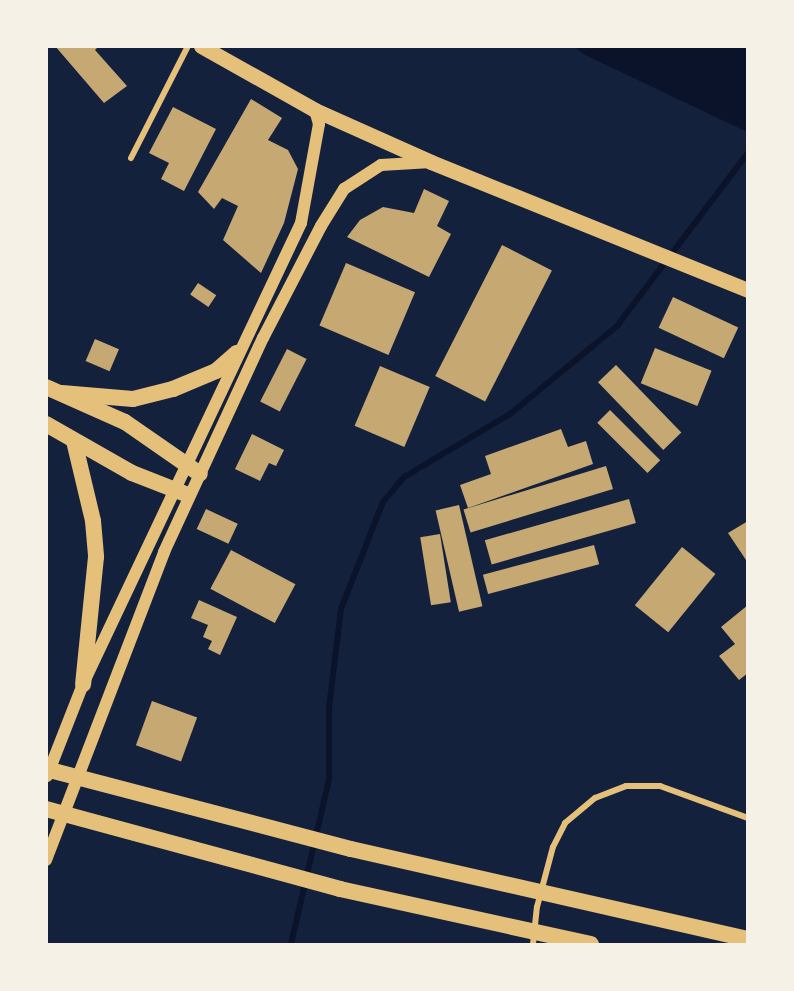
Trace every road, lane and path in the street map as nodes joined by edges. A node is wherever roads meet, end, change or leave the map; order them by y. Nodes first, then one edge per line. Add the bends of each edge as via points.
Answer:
1 (188, 46) edge
2 (201, 46) edge
3 (315, 110) junction
4 (131, 158) dead end
5 (431, 162) junction
6 (747, 290) edge
7 (237, 353) junction
8 (54, 390) edge
9 (46, 424) edge
10 (75, 441) junction
11 (183, 466) junction
12 (200, 474) junction
13 (172, 488) junction
14 (188, 495) junction
15 (83, 684) junction
16 (46, 769) edge
17 (46, 777) edge
18 (46, 809) edge
19 (747, 818) edge
20 (46, 860) edge
21 (747, 939) edge
22 (533, 945) edge
23 (591, 945) edge

1 - 4 street
2 - 3 highway
3 - 5 highway
3 - 7 main road via 318,132 301,222
5 - 6 highway
5 - 12 main road via 381,165 344,189 263,338
7 - 8 highway via 216,371 173,389 133,399
7 - 11 main road
8 - 11 highway via 125,422
9 - 10 highway
10 - 13 highway via 132,473
10 - 15 highway via 96,557
11 - 12 highway
11 - 13 main road
12 - 14 main road
13 - 14 highway
13 - 15 main road
14 - 20 main road
15 - 17 main road
16 - 21 highway via 351,849
18 - 23 highway via 340,889
19 - 22 street via 660,786 626,786 595,798 565,823 553,847 537,907

